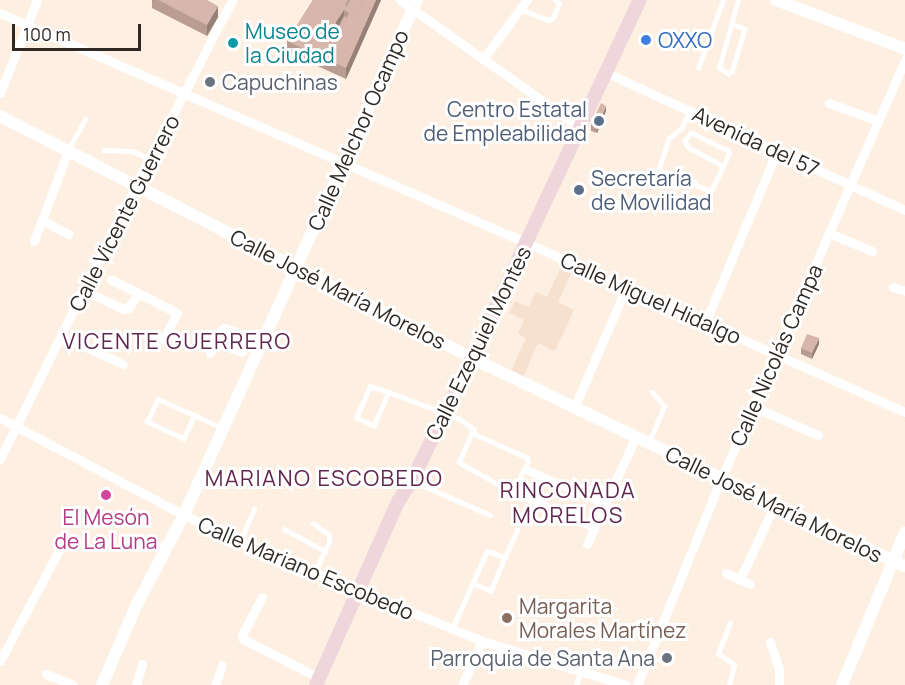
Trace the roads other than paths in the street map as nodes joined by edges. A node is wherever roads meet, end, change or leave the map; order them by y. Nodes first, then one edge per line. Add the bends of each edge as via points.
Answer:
1 (37, 0) edge
2 (232, 0) edge
3 (400, 0) edge
4 (527, 0) edge
5 (555, 0) edge
6 (640, 0) edge
7 (723, 0) edge
8 (738, 0) edge
9 (776, 0) edge
10 (415, 5) edge
11 (520, 9) junction
12 (0, 13) edge
13 (733, 24) junction
14 (28, 25) junction
15 (905, 49) edge
16 (483, 59) junction
17 (905, 59) edge
18 (698, 68) dead end
19 (607, 73) junction
20 (0, 93) edge
21 (185, 95) junction
22 (829, 103) dead end
23 (690, 111) junction
24 (0, 116) edge
25 (85, 119) dead end
26 (876, 120) junction
27 (581, 128) junction
28 (682, 128) junction
29 (686, 137) junction
30 (104, 150) dead end
31 (68, 151) junction
32 (777, 152) junction
33 (151, 159) junction
34 (344, 163) junction
35 (723, 166) junction
36 (849, 185) junction
37 (136, 186) junction
38 (905, 210) edge
39 (42, 220) junction
40 (829, 233) junction
41 (68, 234) dead end
42 (34, 241) dead end
43 (527, 243) junction
44 (872, 251) dead end
45 (296, 267) junction
46 (111, 280) dead end
47 (893, 287) dead end
48 (626, 288) junction
49 (83, 290) junction
50 (905, 291) edge
51 (138, 293) junction
52 (705, 323) junction
53 (61, 336) junction
54 (163, 339) dead end
55 (215, 342) junction
56 (261, 342) junction
57 (242, 352) dead end
58 (210, 353) dead end
59 (777, 354) junction
60 (472, 358) junction
61 (123, 364) dead end
62 (389, 392) junction
63 (652, 392) dead end
64 (754, 407) junction
65 (574, 408) junction
66 (905, 412) edge
67 (445, 413) junction
68 (195, 415) junction
69 (0, 418) edge
70 (18, 427) junction
71 (224, 428) junction
72 (473, 434) junction
73 (819, 435) dead end
74 (634, 438) junction
75 (648, 443) junction
76 (0, 459) edge
77 (529, 471) dead end
78 (722, 479) junction
79 (412, 480) junction
80 (517, 494) dead end
81 (605, 504) junction
82 (775, 504) junction
83 (254, 509) dead end
84 (490, 514) dead end
85 (184, 515) junction
86 (313, 522) dead end
87 (594, 528) junction
88 (284, 529) dead end
89 (517, 530) dead end
90 (905, 532) edge
91 (66, 537) dead end
92 (240, 542) junction
93 (587, 544) dead end
94 (325, 551) junction
95 (505, 556) junction
96 (892, 560) junction
97 (905, 566) edge
98 (315, 573) junction
99 (726, 573) dead end
100 (740, 579) junction
101 (473, 584) junction
102 (750, 584) dead end
103 (360, 592) junction
104 (262, 597) dead end
105 (730, 623) dead end
106 (452, 629) junction
107 (482, 641) junction
108 (770, 642) dead end
109 (0, 661) edge
110 (142, 664) dead end
111 (222, 664) dead end
112 (581, 671) junction
113 (46, 674) dead end
114 (317, 682) edge
115 (73, 685) edge
116 (102, 685) edge
117 (136, 685) edge
118 (215, 685) edge
119 (462, 685) edge
120 (576, 685) edge
121 (626, 685) edge
122 (637, 685) edge
123 (729, 685) edge
124 (779, 685) edge
125 (843, 685) edge

1 - 14 street
2 - 21 street, Calle Vicente Guerrero
3 - 10 street
4 - 11 street
5 - 11 lane via 559,4 549,20
6 - 19 main road, Calle Ezequiel Montes
7 - 18 lane
8 - 13 lane
9 - 15 street
10 - 16 street
10 - 34 street, Calle Melchor Ocampo
11 - 16 street
12 - 14 street, Calle Miguel Hidalgo
13 - 13 lane via 719,68 728,74 732,72 744,29
14 - 20 street
14 - 21 street, Calle Miguel Hidalgo
16 - 27 street
17 - 26 street, Calle Nicolás Campa
19 - 23 street, Avenida del 57
19 - 27 main road, Calle Ezequiel Montes
21 - 33 street, Calle Vicente Guerrero
21 - 34 street, Calle Miguel Hidalgo
22 - 26 street
23 - 28 lane
23 - 32 street, Avenida del 57
24 - 31 street, Calle José María Morelos
25 - 31 lane
26 - 36 street, Calle Nicolás Campa
27 - 43 main road, Calle Ezequiel Montes
28 - 29 lane
28 - 35 lane via 669,139 658,166 662,172 709,192
29 - 35 lane via 688,147
29 - 35 lane via 691,133 728,151
30 - 33 lane via 132,151
31 - 37 street, Calle José María Morelos
31 - 39 street
32 - 36 street, Avenida del 57
32 - 52 street
33 - 37 street, Calle Vicente Guerrero
34 - 43 street, Calle Miguel Hidalgo
34 - 45 street, Calle Melchor Ocampo
36 - 38 street, Avenida del 57
36 - 40 street, Calle Nicolás Campa
37 - 45 street, Calle José María Morelos
37 - 49 street, Calle Vicente Guerrero
39 - 41 street
39 - 42 street
40 - 44 street
40 - 59 street, Calle Nicolás Campa
43 - 48 street, Calle Miguel Hidalgo
43 - 60 main road, Calle Ezequiel Montes
45 - 56 street, Calle Melchor Ocampo
45 - 60 street, Calle José María Morelos
46 - 51 street
47 - 50 street
48 - 52 street, Calle Miguel Hidalgo
48 - 65 street
49 - 51 street via 124,309 133,304
49 - 53 street, Calle Vicente Guerrero
51 - 54 street via 177,313
52 - 59 street, Calle Miguel Hidalgo
53 - 61 street
53 - 70 street, Calle Vicente Guerrero
55 - 56 street via 225,328
55 - 57 street
55 - 58 street
56 - 71 street, Calle Melchor Ocampo
59 - 64 street, Calle Nicolás Campa
59 - 66 street, Calle Miguel Hidalgo
60 - 65 street, Calle José María Morelos
60 - 67 main road, Calle Ezequiel Montes
62 - 62 lane via 370,386 356,418 374,426
62 - 67 lane
63 - 75 lane via 664,406
64 - 73 street
64 - 78 street, Calle Nicolás Campa
65 - 74 street, Calle José María Morelos
67 - 72 lane via 470,424
67 - 79 main road, Calle Ezequiel Montes
68 - 68 lane via 158,399 147,422 184,439
68 - 71 lane
69 - 70 street, Calle Mariano Escobedo
70 - 76 street, Calle Vicente Guerrero
70 - 85 street, Calle Mariano Escobedo
71 - 85 street, Calle Melchor Ocampo
72 - 72 lane via 527,458 512,492 459,462
74 - 75 street, Calle José María Morelos
74 - 81 street
75 - 78 street, Calle José María Morelos
77 - 81 street
78 - 82 street, Calle José María Morelos
78 - 122 street, Calle Nicolás Campa
79 - 84 lane
79 - 103 main road, Calle Ezequiel Montes via 398,502
80 - 87 street
81 - 87 street
82 - 96 street, Calle José María Morelos
82 - 100 street
83 - 92 lane
85 - 92 street, Calle Mariano Escobedo
85 - 116 street, Calle Melchor Ocampo via 137,604
86 - 94 lane via 328,534 330,541
87 - 93 street
88 - 94 lane
89 - 95 lane
90 - 96 street
91 - 109 street
92 - 98 street, Calle Mariano Escobedo
94 - 98 lane
95 - 101 lane via 487,551
95 - 101 lane via 491,591
96 - 97 street, Calle José María Morelos
96 - 125 street
98 - 103 street, Calle Mariano Escobedo
99 - 100 street
100 - 102 street
101 - 106 lane
103 - 106 street, Calle Mariano Escobedo
103 - 114 main road, Calle Ezequiel Montes
104 - 114 street via 243,639
105 - 123 lane via 718,654 735,668
106 - 107 street, Calle Mariano Escobedo
107 - 112 street, Calle Mariano Escobedo
107 - 119 street
108 - 124 street via 779,670
110 - 117 street
111 - 118 street
112 - 120 lane
112 - 121 street, Calle Mariano Escobedo
113 - 115 street

